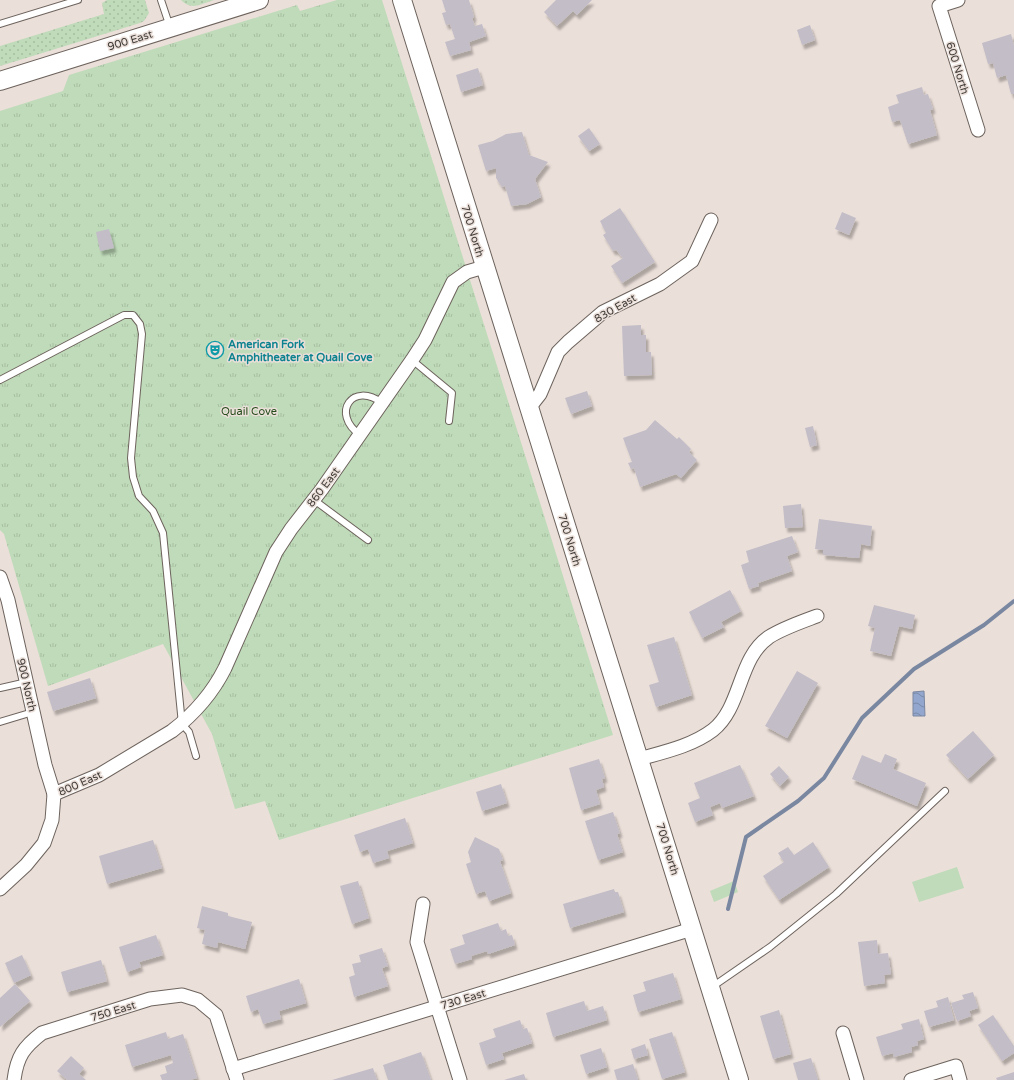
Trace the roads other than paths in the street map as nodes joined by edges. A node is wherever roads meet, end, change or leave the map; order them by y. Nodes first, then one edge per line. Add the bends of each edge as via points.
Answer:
1 (78, 0) edge
2 (161, 0) edge
3 (260, 0) edge
4 (402, 0) edge
5 (958, 0) edge
6 (0, 24) edge
7 (170, 27) junction
8 (0, 81) edge
9 (978, 130) dead end
10 (711, 220) dead end
11 (484, 267) junction
12 (412, 360) junction
13 (0, 380) edge
14 (382, 403) junction
15 (529, 408) junction
16 (449, 421) dead end
17 (360, 436) junction
18 (314, 500) junction
19 (368, 540) dead end
20 (0, 577) edge
21 (817, 616) dead end
22 (26, 682) junction
23 (0, 688) edge
24 (33, 712) junction
25 (0, 722) edge
26 (182, 724) junction
27 (196, 756) dead end
28 (640, 759) junction
29 (945, 791) dead end
30 (54, 794) junction
31 (0, 889) edge
32 (423, 904) dead end
33 (692, 929) junction
34 (710, 988) junction
35 (437, 1007) junction
36 (842, 1033) dead end
37 (235, 1075) edge
38 (14, 1080) edge
39 (460, 1080) edge
40 (740, 1080) edge
41 (857, 1080) edge
42 (911, 1080) edge
43 (960, 1080) edge

1 - 6 lane
2 - 7 lane
3 - 7 street, 900 East
4 - 11 street, 700 North
5 - 9 street, 600 North via 939,6
7 - 8 street, 900 East
10 - 15 street, 830 East via 692,261 660,284 603,312 558,352 540,394
11 - 12 street, 860 East via 467,272 453,282 425,340
11 - 15 street, 700 North
12 - 14 street, 860 East
12 - 16 lane via 452,393
13 - 26 lane via 124,315 133,315 140,324 142,334 131,458 139,496 153,511 163,533
14 - 17 street, 860 East
14 - 17 lane via 373,396 362,395 354,398 348,405 348,425
15 - 28 street, 700 North
17 - 18 street, 860 East
18 - 19 lane
18 - 26 street, 860 East via 276,552 217,684
20 - 22 street, 900 North via 8,600
21 - 28 street via 768,638 756,651 728,711 714,729 690,743
22 - 23 lane
22 - 24 street, 900 North
24 - 25 lane
24 - 30 street, 900 North
26 - 27 lane via 189,732
26 - 30 street, 800 East via 99,776
28 - 33 street, 700 North
29 - 34 lane via 836,894 770,947
30 - 31 street, 800 East via 52,820 44,843 26,865
32 - 35 street via 417,942
33 - 34 street, 700 North
33 - 35 street, 730 East
34 - 40 street, 700 North
35 - 37 street, 730 East
35 - 39 street
36 - 41 street
37 - 38 street, 750 East via 216,1016 198,1000 182,995 150,999 42,1033 18,1059
42 - 43 street via 956,1066

